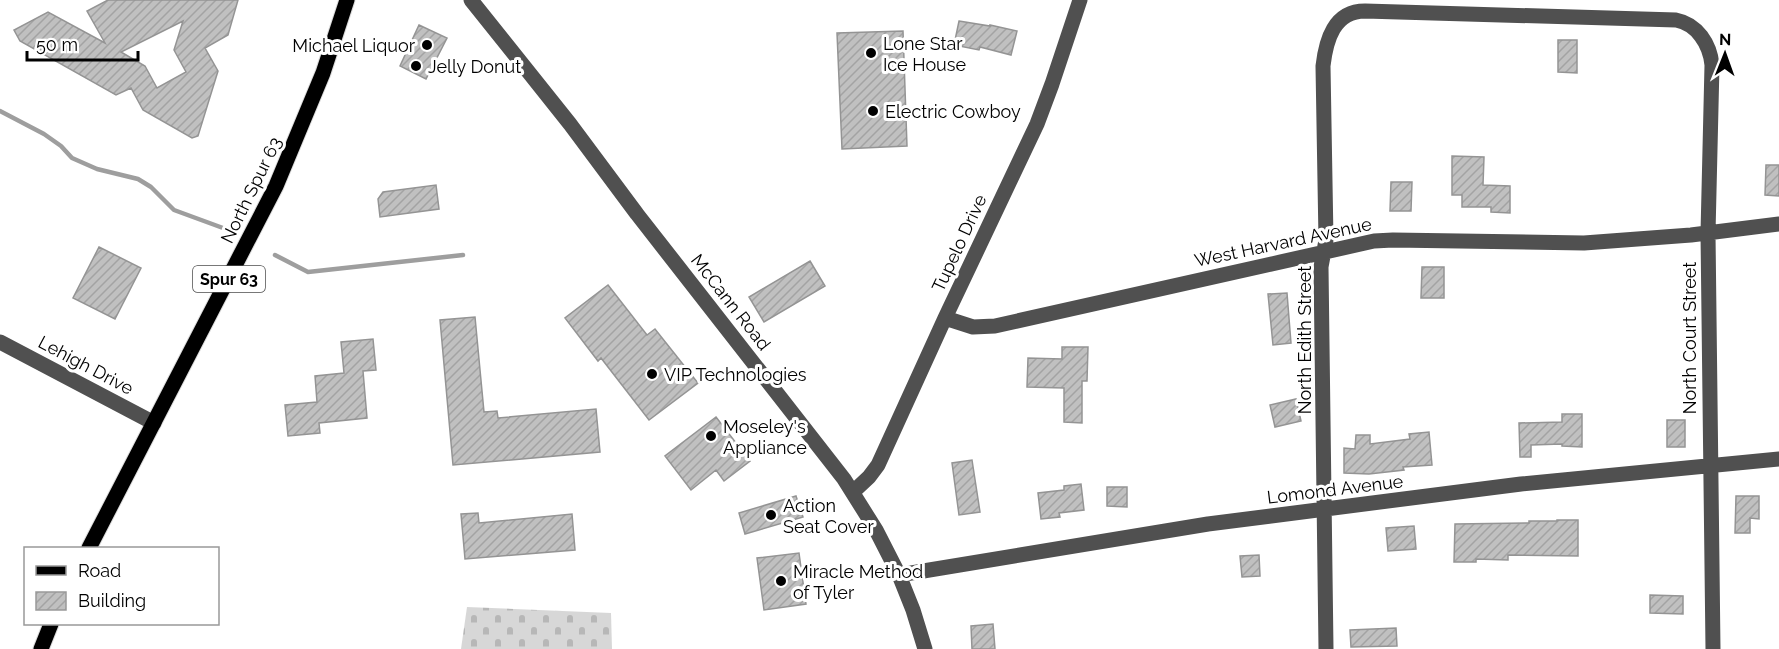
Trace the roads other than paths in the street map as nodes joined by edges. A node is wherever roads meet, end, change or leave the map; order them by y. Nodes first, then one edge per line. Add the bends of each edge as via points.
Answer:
1 (347, 0) edge
2 (471, 0) edge
3 (1080, 0) edge
4 (1697, 31) joint
5 (1779, 224) edge
6 (1708, 233) junction
7 (1324, 253) junction
8 (945, 318) junction
9 (0, 342) edge
10 (154, 423) junction
11 (1779, 459) edge
12 (1709, 465) junction
13 (853, 492) junction
14 (1325, 510) junction
15 (90, 547) edge
16 (899, 575) junction
17 (51, 625) edge
18 (41, 649) edge
19 (925, 649) edge
20 (1326, 649) edge
21 (1713, 649) edge

1 - 10 main road, North Spur 63 / Spur 63 via 323,73 276,186
2 - 13 street, McCann Road
3 - 8 street, Tupelo Drive via 1037,124
4 - 6 street, North Court Street via 1712,65
4 - 7 street, North Edith Street via 1676,20 1365,11 1342,17 1331,33 1323,66
5 - 6 street, West Harvard Avenue
6 - 7 street, West Harvard Avenue via 1584,243 1384,240
6 - 12 street, North Court Street
7 - 8 street, West Harvard Avenue via 995,326 973,327
7 - 14 street, North Edith Street via 1321,267
8 - 13 street, Tupelo Drive via 878,465
9 - 10 street, Lehigh Drive
10 - 15 main road, North Spur 63 / Spur 63
11 - 12 street, Lomond Avenue
12 - 14 street, Lomond Avenue via 1521,484
12 - 21 street, North Court Street
13 - 16 street, McCann Road
14 - 16 street, Lomond Avenue via 1184,528
14 - 20 street, North Edith Street
16 - 19 street, McCann Road
17 - 18 main road

